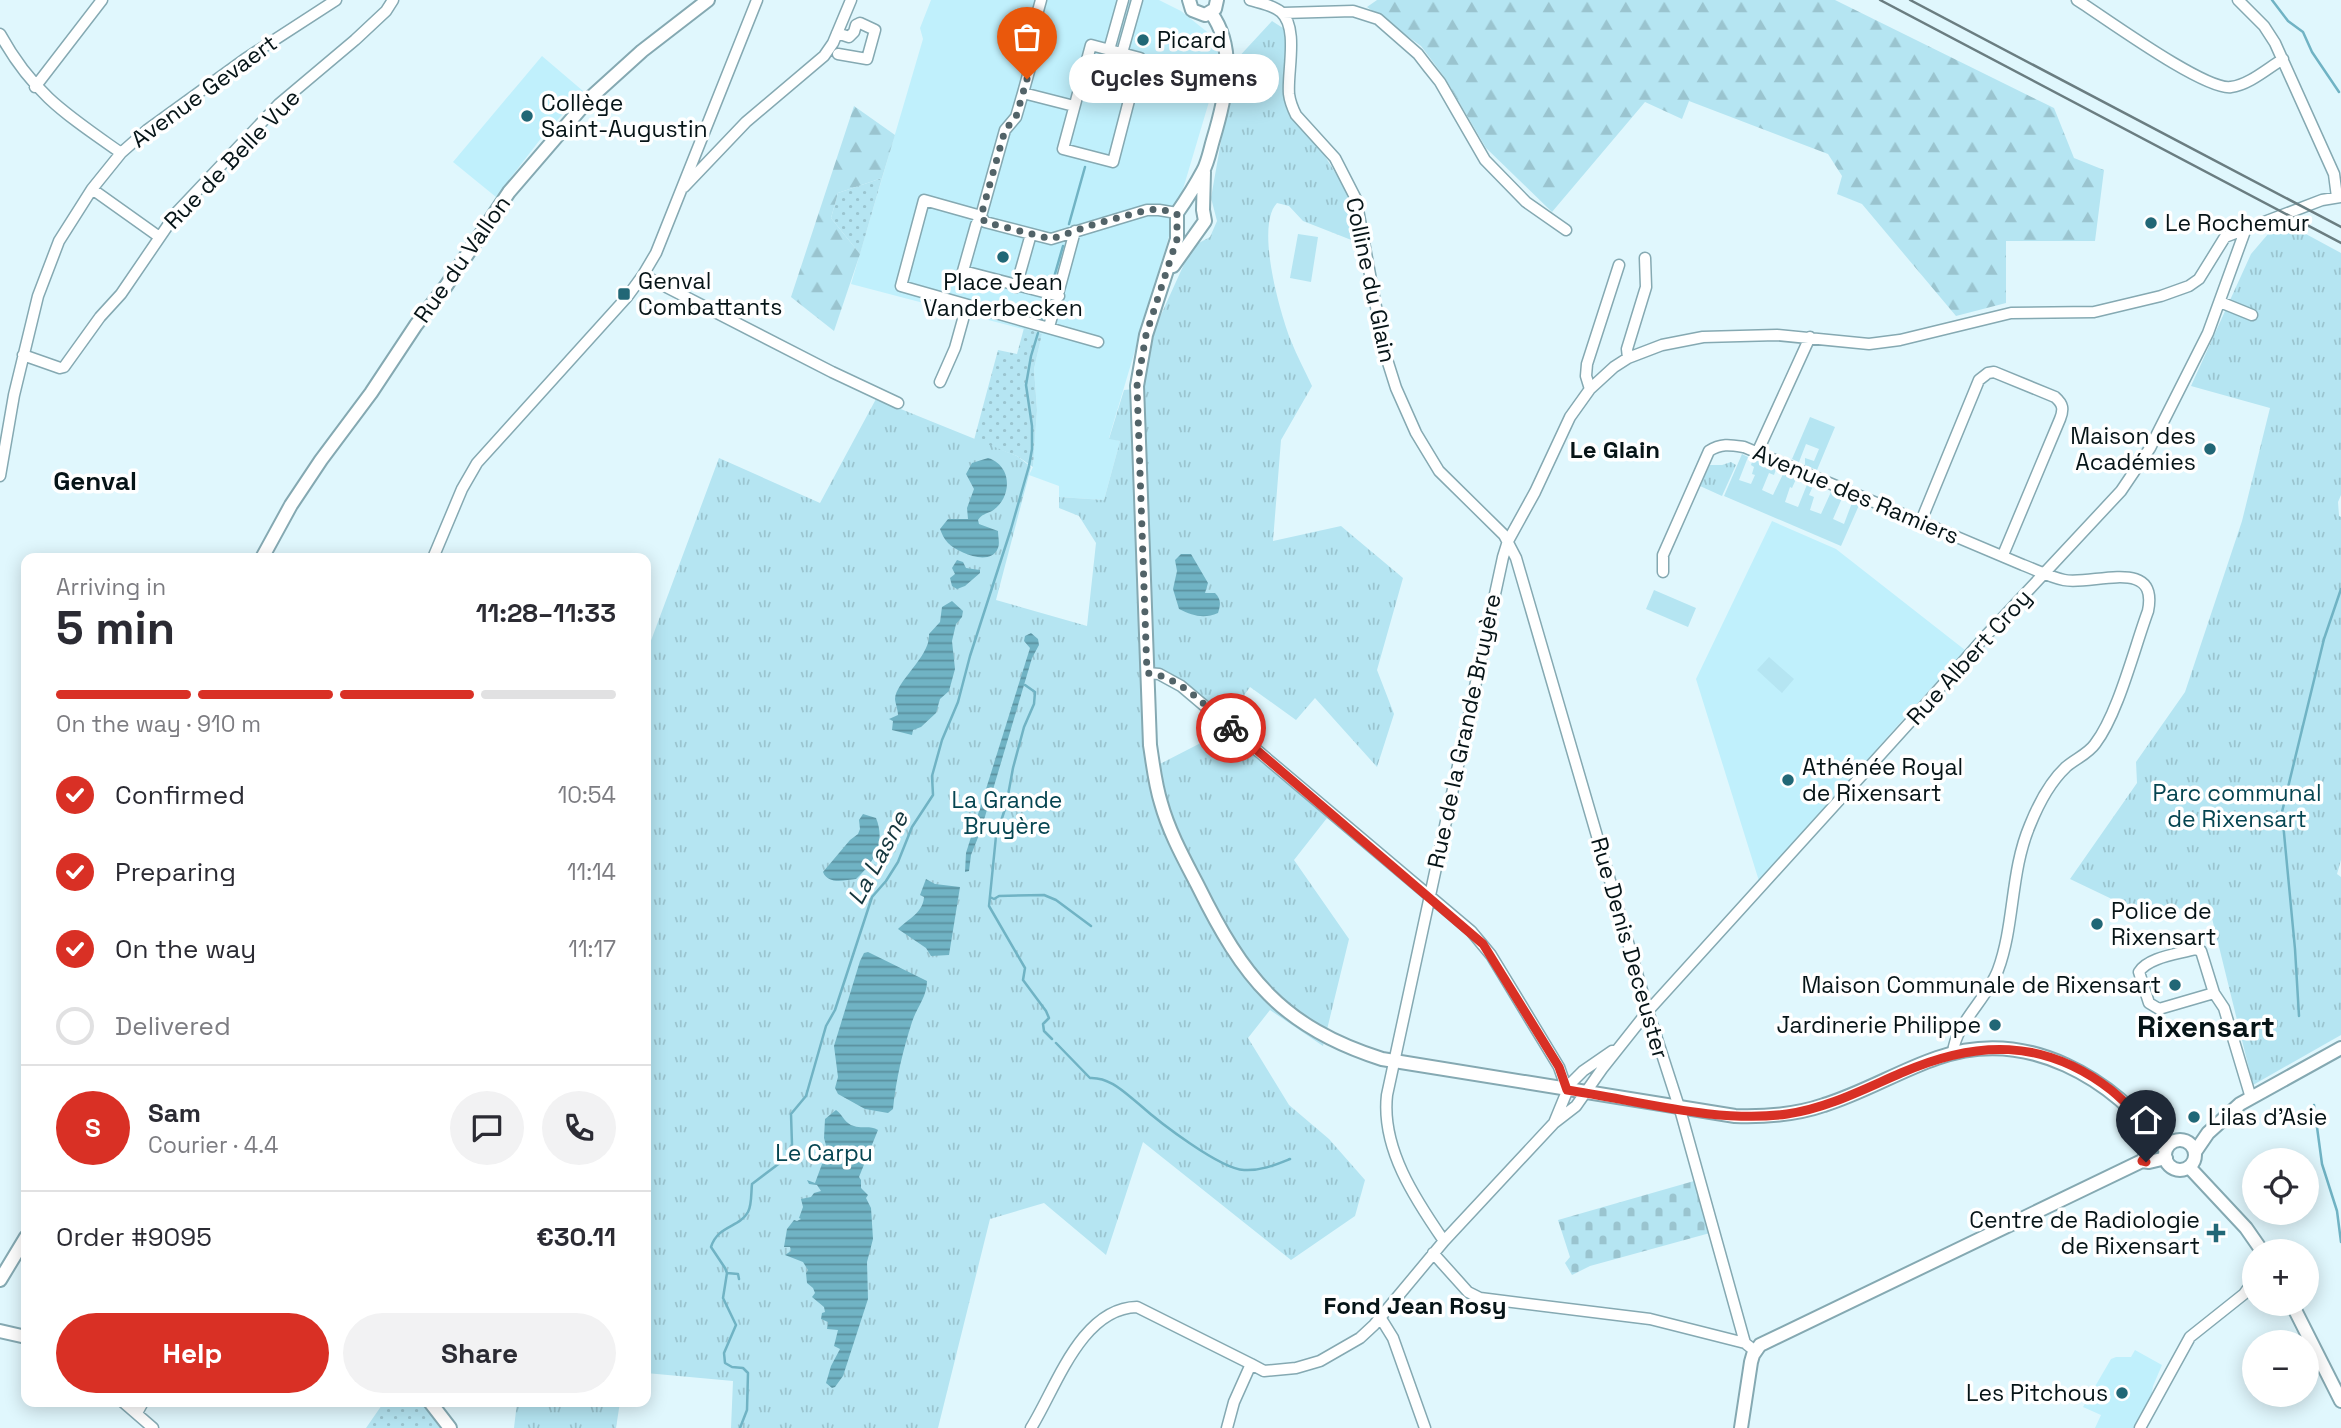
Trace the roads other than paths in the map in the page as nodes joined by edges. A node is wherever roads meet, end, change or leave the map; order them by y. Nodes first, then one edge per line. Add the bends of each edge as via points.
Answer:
1 (102, 0) edge
2 (336, 0) edge
3 (393, 0) edge
4 (708, 0) edge
5 (757, 0) edge
6 (851, 0) edge
7 (1041, 0) edge
8 (1123, 0) edge
9 (1137, 0) edge
10 (1189, 0) edge
11 (1217, 0) edge
12 (1250, 0) edge
13 (2077, 0) edge
14 (2238, 0) edge
15 (1275, 4) edge
16 (1212, 13) junction
17 (1283, 13) junction
18 (837, 33) junction
19 (0, 34) edge
20 (849, 37) junction
21 (1109, 50) junction
22 (1122, 53) junction
23 (838, 54) dead end
24 (852, 55) junction
25 (2283, 59) junction
26 (36, 87) junction
27 (1023, 93) junction
28 (1074, 106) junction
29 (121, 153) junction
30 (1205, 168) junction
31 (92, 189) junction
32 (681, 190) junction
33 (2339, 197) edge
34 (1203, 210) junction
35 (1180, 215) junction
36 (981, 216) junction
37 (1566, 230) dead end
38 (1075, 231) junction
39 (1198, 231) junction
40 (2245, 231) junction
41 (1031, 234) junction
42 (158, 236) junction
43 (1645, 257) dead end
44 (1619, 265) dead end
45 (1167, 273) junction
46 (643, 275) junction
47 (1016, 286) junction
48 (1059, 296) junction
49 (2220, 302) junction
50 (967, 305) junction
51 (2252, 315) dead end
52 (1049, 327) junction
53 (1810, 337) junction
54 (1098, 342) dead end
55 (23, 355) junction
56 (1629, 358) junction
57 (940, 382) dead end
58 (1590, 389) junction
59 (898, 403) dead end
60 (1757, 453) junction
61 (0, 476) edge
62 (1921, 521) junction
63 (1508, 541) junction
64 (265, 553) edge
65 (435, 553) edge
66 (2003, 555) junction
67 (1662, 572) dead end
68 (2045, 573) junction
69 (1147, 673) junction
70 (1429, 897) junction
71 (2214, 993) junction
72 (1648, 1011) junction
73 (1625, 1040) junction
74 (2341, 1048) edge
75 (1953, 1053) junction
76 (1394, 1061) junction
77 (1567, 1090) junction
78 (1586, 1093) junction
79 (2251, 1098) junction
80 (1679, 1108) junction
81 (1554, 1123) junction
82 (2152, 1130) junction
83 (2195, 1152) junction
84 (2166, 1154) junction
85 (2142, 1161) junction
86 (2189, 1167) junction
87 (2249, 1239) edge
88 (1444, 1241) junction
89 (21, 1245) edge
90 (1433, 1253) junction
91 (0, 1280) edge
92 (2242, 1296) edge
93 (2298, 1316) edge
94 (1380, 1317) junction
95 (0, 1331) edge
96 (21, 1336) edge
97 (1750, 1347) junction
98 (1251, 1364) junction
99 (2341, 1401) edge
100 (129, 1407) edge
101 (140, 1407) edge
102 (434, 1407) edge
103 (137, 1413) junction
104 (153, 1428) edge
105 (450, 1428) edge
106 (1031, 1428) edge
107 (1227, 1428) edge
108 (1425, 1428) edge
109 (1741, 1428) edge
110 (2140, 1428) edge

1 - 26 street
2 - 29 street, Avenue Gevaert via 212,83
3 - 42 street, Rue de Belle Vue via 379,18 258,125
4 - 64 main road, Rue du Vallon via 589,99 509,192 310,476
5 - 32 street
6 - 18 street
7 - 27 street via 1027,51 1031,64
8 - 21 street
9 - 22 street
10 - 16 main road via 1198,14
11 - 16 main road
12 - 15 street
13 - 25 street via 2192,74 2221,87 2235,87
14 - 25 street via 2264,26
15 - 17 street
16 - 30 main road via 1227,56 1227,74
17 - 37 street via 1353,11 1378,19 1429,67 1485,160 1520,197
17 - 63 street, Colline du Glain via 1290,29 1289,97 1296,116 1335,158 1356,199 1384,350 1407,415 1439,471
18 - 20 street
18 - 32 street via 824,56 746,122
19 - 26 street
20 - 24 street
20 - 24 street via 856,24 876,30 867,59
21 - 22 street
21 - 28 street via 1091,45
22 - 28 street via 1140,58 1113,162 1063,149
23 - 24 street
25 - 33 street via 2334,174
26 - 29 street via 66,115
27 - 28 street
27 - 36 street via 1016,117 1005,130
29 - 31 street, Avenue Gevaert
30 - 34 main road
30 - 35 main road
31 - 42 street
31 - 55 street, Avenue Gevaert via 59,241
32 - 46 street
33 - 40 street, Rue de la Grande Bruyère
34 - 35 main road via 1191,204
34 - 39 main road via 1205,222
35 - 38 street via 1147,210
35 - 39 main road via 1184,231
35 - 45 main road
36 - 41 street via 985,222
36 - 47 street via 963,271
36 - 50 street via 924,200 901,286
38 - 41 street via 1051,239
38 - 48 street
39 - 45 main road
40 - 49 street, Rue Albert Croy
40 - 53 street, Rue de la Grande Bruyère via 2225,237 2199,279 2161,296 2083,314 2011,313 1869,344
41 - 47 street
42 - 55 street, Rue de Belle Vue via 121,294 64,367
43 - 56 street via 1646,287 1627,349
44 - 58 street via 1587,364
45 - 69 main road via 1146,335 1137,386
46 - 59 street
46 - 65 street via 477,463
47 - 48 street
48 - 52 street
49 - 51 street
49 - 68 street, Rue Albert Croy via 2139,467
50 - 52 street
50 - 57 street
52 - 54 street
53 - 56 street, Rue de la Grande Bruyère via 1703,337
53 - 60 street
55 - 61 street, Avenue Gevaert
56 - 58 street, Rue de la Grande Bruyère
58 - 63 street, Rue de la Grande Bruyère via 1564,429
60 - 62 street, Avenue des Ramiers
60 - 67 street, Avenue des Ramiers via 1731,445 1709,451 1663,555
62 - 66 street, Avenue des Ramiers
62 - 66 street via 1983,375 1994,372 2055,397 2063,410
63 - 70 street, Rue de la Grande Bruyère
63 - 72 street, Rue Denis Deceuster
66 - 68 street, Avenue des Ramiers
68 - 72 street, Rue Albert Croy
68 - 75 street, Avenue des Ramiers via 2065,580 2132,578 2145,585 2149,603 2102,735 2059,775 2029,827 1997,971 1955,1039
69 - 70 street via 1181,686
69 - 76 main road via 1150,745 1160,801 1170,830 1236,957 1303,1023 1351,1049
70 - 76 street, Rue de la Grande Bruyère
70 - 77 street via 1483,944 1559,1067
71 - 71 street via 2159,1009 2149,1003 2139,972 2150,962 2195,949 2201,951
71 - 79 street via 2224,1008
72 - 73 street, Rue Albert Croy
72 - 80 street, Rue Denis Deceuster
73 - 77 street, Rue Albert Croy via 1583,1071
73 - 78 street, Rue Albert Croy
74 - 79 main road
75 - 80 main road via 1798,1112 1761,1117
75 - 82 main road via 2012,1049 2069,1064 2114,1093
76 - 77 main road
76 - 88 street, Rue de la Grande Bruyère via 1386,1106 1392,1148
77 - 78 main road
77 - 81 street
78 - 80 main road
78 - 81 street, Rue Albert Croy
79 - 83 main road via 2225,1115
80 - 97 street, Rue Denis Deceuster
81 - 88 street, Rue Albert Croy
82 - 84 main road
82 - 85 main road via 2153,1145
83 - 84 main road via 2182,1140 2170,1144
83 - 86 main road
84 - 85 main road
84 - 86 main road via 2177,1169
85 - 97 main road
86 - 87 main road
88 - 90 street, Rue Albert Croy
89 - 91 main road
90 - 94 street, Rue Albert Croy
90 - 97 street via 1468,1292 1480,1298 1650,1320
92 - 110 street via 2190,1337
93 - 99 main road
94 - 98 street, Rue Albert Croy via 1350,1345 1320,1361 1279,1371 1264,1371
94 - 108 street via 1393,1338
95 - 96 main road
97 - 109 main road
98 - 106 street, Rue Albert Croy via 1156,1315 1125,1308 1092,1326
98 - 107 street
100 - 103 street
101 - 103 street
102 - 105 main road
103 - 104 street

